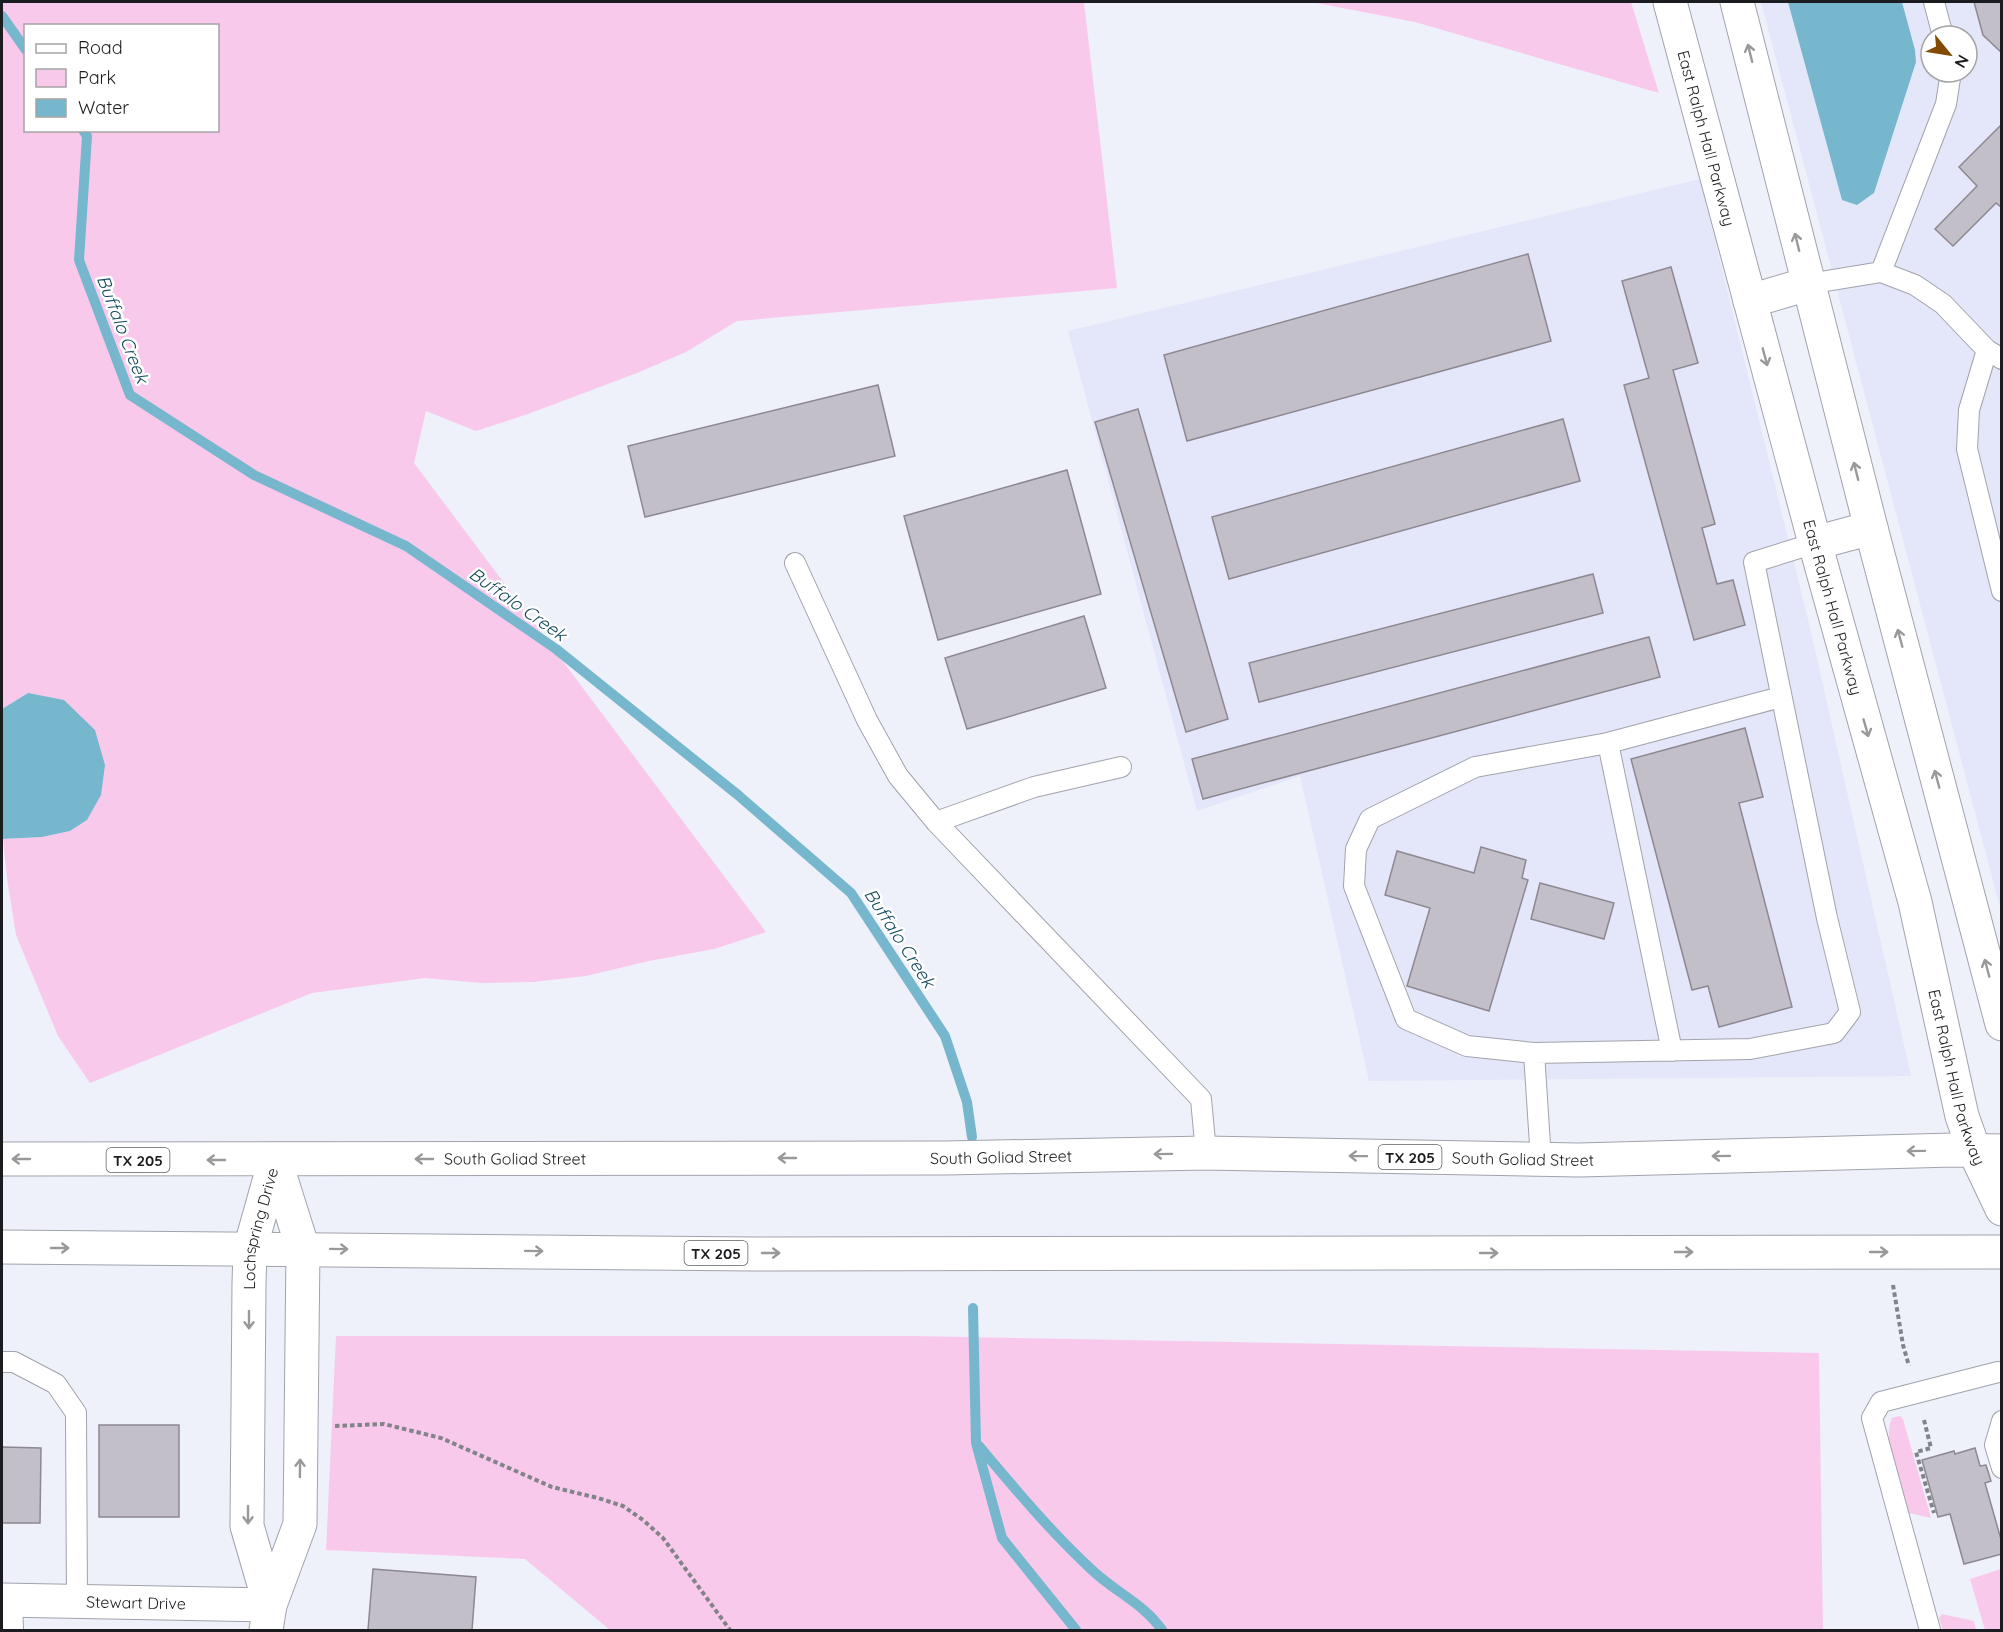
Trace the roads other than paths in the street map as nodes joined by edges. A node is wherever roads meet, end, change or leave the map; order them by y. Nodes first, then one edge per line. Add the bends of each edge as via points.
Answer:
1 (1670, 2) edge
2 (1737, 2) edge
3 (1934, 2) edge
4 (1940, 24) edge
5 (1949, 84) edge
6 (1881, 272) junction
7 (1808, 284) junction
8 (1750, 301) junction
9 (1994, 355) edge
10 (1871, 528) junction
11 (1815, 543) junction
12 (795, 564) dead end
13 (2001, 591) edge
14 (1781, 698) junction
15 (1608, 743) junction
16 (1121, 767) dead end
17 (936, 822) junction
18 (2001, 1024) edge
19 (1672, 1050) junction
20 (1534, 1053) junction
21 (1988, 1150) edge
22 (1206, 1153) junction
23 (2, 1159) edge
24 (275, 1160) junction
25 (1541, 1160) junction
26 (2001, 1209) edge
27 (2, 1247) edge
28 (250, 1249) junction
29 (303, 1249) junction
30 (2001, 1252) edge
31 (2, 1362) edge
32 (2000, 1373) edge
33 (2001, 1421) edge
34 (2001, 1468) edge
35 (77, 1601) junction
36 (9, 1610) edge
37 (268, 1618) edge
38 (1930, 1630) edge

1 - 8 main road, East Ralph Hall Parkway
7 -> 2 main road
3 - 4 lane
5 - 6 lane via 1946,104
6 - 7 lane
6 - 9 lane via 1915,285 1943,304
7 - 8 main road
10 -> 7 main road
8 -> 11 main road, East Ralph Hall Parkway
9 - 13 lane via 1969,410 1967,449
10 - 11 main road
18 -> 10 main road
11 - 14 lane via 1754,562
11 -> 21 main road, East Ralph Hall Parkway via 1915,902 1960,1108
12 - 17 lane via 867,720 898,776
14 - 15 lane
14 - 19 lane via 1850,1012 1834,1033 1750,1049
15 - 19 lane
15 - 20 lane via 1475,767 1370,819 1356,849 1354,886 1406,1019 1467,1047
16 - 17 lane via 1034,787
17 - 22 lane via 1201,1100
19 - 20 lane
20 - 25 lane
21 -> 25 main road, South Goliad Street / TX 205
21 - 26 main road, East Ralph Hall Parkway
22 -> 24 main road, South Goliad Street / TX 205 via 971,1158
25 -> 22 main road, South Goliad Street / TX 205
24 -> 23 main road, South Goliad Street / TX 205
24 - 28 main road, Lochspring Drive
24 - 29 main road, Lochspring Drive
27 -> 28 main road, TX 205
28 - 29 main road, TX 205
28 -> 37 main road, Lochspring Drive via 248,1526
29 -> 30 main road, TX 205 via 753,1254
37 -> 29 main road, Lochspring Drive via 300,1524
31 - 35 lane via 14,1362 56,1384 76,1413
32 - 38 lane via 1881,1402 1872,1418
33 - 34 lane via 1995,1445
35 - 36 main road, Stewart Drive
35 - 37 main road, Stewart Drive

